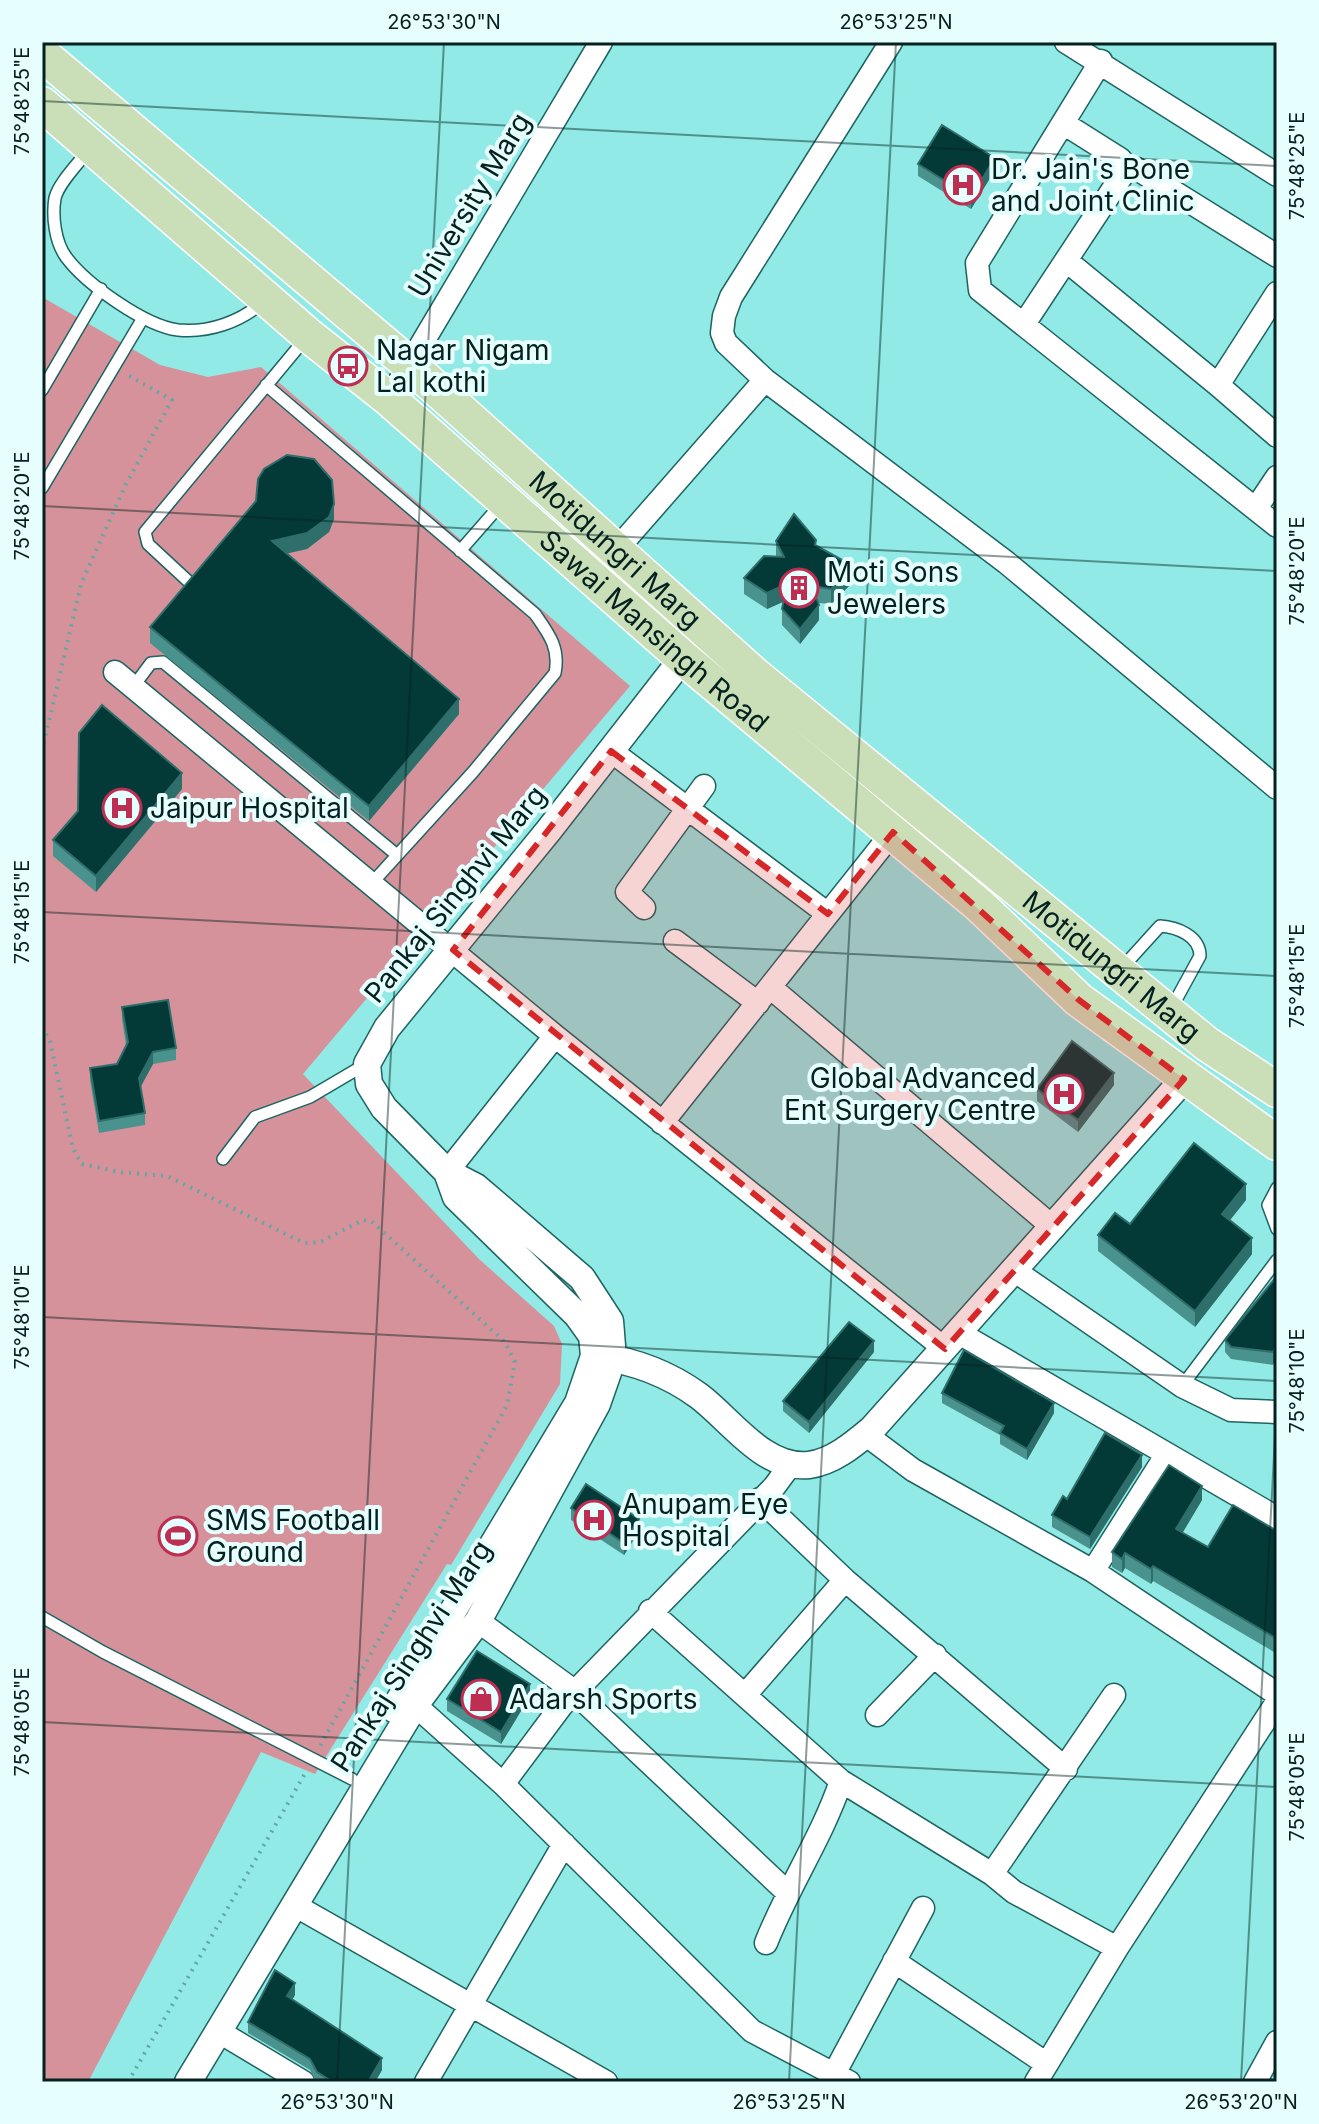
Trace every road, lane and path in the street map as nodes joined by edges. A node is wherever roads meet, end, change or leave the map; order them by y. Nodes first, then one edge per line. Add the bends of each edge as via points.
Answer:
1 (601, 42) edge
2 (891, 42) edge
3 (1066, 42) edge
4 (42, 54) edge
5 (1101, 61) junction
6 (42, 104) edge
7 (1063, 123) junction
8 (93, 145) junction
9 (1127, 168) junction
10 (1277, 175) edge
11 (1277, 256) edge
12 (1068, 262) junction
13 (101, 289) junction
14 (1277, 293) edge
15 (266, 299) junction
16 (143, 318) junction
17 (1024, 324) junction
18 (308, 335) junction
19 (411, 366) junction
20 (115, 368) junction
21 (765, 380) junction
22 (266, 385) junction
23 (1218, 385) junction
24 (42, 390) edge
25 (389, 399) junction
26 (1277, 436) edge
27 (1277, 477) edge
28 (42, 488) edge
29 (504, 500) junction
30 (1257, 507) junction
31 (1277, 526) edge
32 (617, 549) junction
33 (460, 551) junction
34 (189, 582) edge
35 (683, 658) junction
36 (115, 672) dead end
37 (133, 687) junction
38 (42, 751) edge
39 (611, 751) junction
40 (704, 786) dead end
41 (1277, 788) edge
42 (687, 808) junction
43 (893, 832) junction
44 (397, 855) junction
45 (372, 883) junction
46 (644, 908) dead end
47 (828, 914) junction
48 (675, 941) dead end
49 (453, 950) junction
50 (1118, 972) junction
51 (764, 995) junction
52 (1169, 1013) junction
53 (42, 1027) edge
54 (555, 1036) junction
55 (367, 1064) junction
56 (1184, 1079) junction
57 (1277, 1090) edge
58 (662, 1123) junction
59 (1277, 1143) edge
60 (223, 1159) dead end
61 (447, 1172) junction
62 (1277, 1188) edge
63 (1054, 1228) junction
64 (1277, 1229) edge
65 (1277, 1260) edge
66 (1015, 1271) junction
67 (952, 1341) junction
68 (604, 1357) junction
69 (1182, 1386) junction
70 (1277, 1412) edge
71 (865, 1434) junction
72 (1167, 1454) junction
73 (791, 1464) junction
74 (760, 1499) junction
75 (1277, 1518) edge
76 (1093, 1571) junction
77 (845, 1580) junction
78 (650, 1611) junction
79 (467, 1613) junction
80 (42, 1617) edge
81 (935, 1655) junction
82 (574, 1691) junction
83 (1277, 1694) edge
84 (745, 1695) junction
85 (1114, 1695) dead end
86 (409, 1700) junction
87 (1277, 1702) edge
88 (877, 1715) dead end
89 (313, 1759) junction
90 (1066, 1769) junction
91 (352, 1779) junction
92 (841, 1781) junction
93 (503, 1784) junction
94 (564, 1844) junction
95 (992, 1874) junction
96 (788, 1893) junction
97 (288, 1903) junction
98 (923, 1908) dead end
99 (766, 1943) dead end
100 (1117, 1948) junction
101 (894, 1961) junction
102 (470, 2006) junction
103 (211, 2027) junction
104 (1277, 2042) edge
105 (1042, 2073) edge
106 (842, 2078) edge
107 (128, 2082) edge
108 (168, 2082) edge
109 (188, 2082) edge
110 (303, 2082) edge
111 (426, 2082) edge
112 (606, 2082) edge
113 (1255, 2082) edge

1 - 19 street, University Marg
2 - 21 street via 731,297 722,333 726,343
3 - 5 street
4 - 19 main road, Motidungri Marg
5 - 7 street
5 - 10 street
6 - 8 main road, Sawai Mansingh Road
7 - 9 street
7 - 17 street via 977,263 980,290
8 - 13 lane via 55,195 54,226 65,256
8 - 15 main road, Sawai Mansingh Road
9 - 11 street via 1137,169
9 - 12 street
12 - 17 street
12 - 23 street
13 - 16 lane
13 - 24 lane
14 - 23 street
15 - 16 lane via 212,330 176,330
15 - 18 main road, Sawai Mansingh Road
16 - 20 lane
17 - 30 street
18 - 22 lane
18 - 25 main road, Sawai Mansingh Road
19 - 25 street, University Marg
19 - 32 main road, Motidungri Marg
20 - 28 lane
20 - 38 path via 172,400 81,584
21 - 32 street
21 - 41 street via 1007,563
22 - 33 lane
22 - 34 lane via 145,532 148,544
23 - 26 street
25 - 29 main road, Sawai Mansingh Road
27 - 30 street
29 - 33 lane
29 - 35 main road, Sawai Mansingh Road
30 - 31 street
32 - 50 main road, Motidungri Marg via 755,675
33 - 44 lane via 535,614 553,640 558,660 555,673
35 - 39 street, Pankaj Singhvi Marg
35 - 43 main road, Sawai Mansingh Road
36 - 37 street
37 - 44 lane via 151,663 163,662
37 - 45 street
39 - 42 street
39 - 49 street, Pankaj Singhvi Marg
40 - 42 street
42 - 46 street via 627,892
42 - 47 street
43 - 47 street
43 - 56 main road, Sawai Mansingh Road via 1079,1000
44 - 45 lane
45 - 49 street
47 - 51 street
48 - 51 street
49 - 54 street
49 - 55 street, Pankaj Singhvi Marg via 387,1028
50 - 52 main road, Motidungri Marg
50 - 52 lane via 1160,926 1190,937 1200,956
51 - 58 street
51 - 63 street
52 - 57 main road, Motidungri Marg
53 - 89 path via 50,1041 73,1149 82,1164 167,1176 304,1243 320,1242 371,1221 505,1342 515,1362 507,1405
54 - 58 street
54 - 61 street
55 - 60 lane via 310,1097 255,1117
55 - 61 street via 369,1084 384,1108
56 - 59 main road, Sawai Mansingh Road
56 - 63 street
58 - 67 street
61 - 68 street via 456,1197 577,1315
62 - 64 lane via 1268,1205
63 - 66 street
65 - 69 lane
66 - 67 street
66 - 69 street
67 - 71 street
67 - 72 street
68 - 73 street via 671,1378 774,1460
68 - 79 street, Pankaj Singhvi Marg
69 - 70 street via 1231,1410
71 - 73 street via 832,1458
71 - 76 street via 913,1470
72 - 75 street
72 - 76 street
73 - 74 street
74 - 77 street
74 - 78 street
76 - 83 street
77 - 81 street
77 - 84 street
78 - 82 street
78 - 84 street
79 - 82 street
79 - 86 street, Pankaj Singhvi Marg
80 - 89 lane
81 - 88 street
81 - 90 street
82 - 93 street
82 - 96 street
84 - 92 street
85 - 90 street
86 - 91 street, Pankaj Singhvi Marg
86 - 93 street
86 - 97 street, Pankaj Singhvi Marg
87 - 100 street
89 - 91 lane
89 - 107 path
90 - 95 street
91 - 97 street, Pankaj Singhvi Marg
92 - 95 street
92 - 96 street
93 - 94 street
94 - 102 street
94 - 106 street via 752,2031
95 - 100 street via 1014,1892
96 - 99 street
97 - 102 street
97 - 103 street, Pankaj Singhvi Marg
98 - 101 street
100 - 105 street
101 - 105 street
101 - 106 street
102 - 111 street
102 - 112 street
103 - 108 street, Pankaj Singhvi Marg
103 - 109 street, Pankaj Singhvi Marg
103 - 110 street
104 - 113 street

